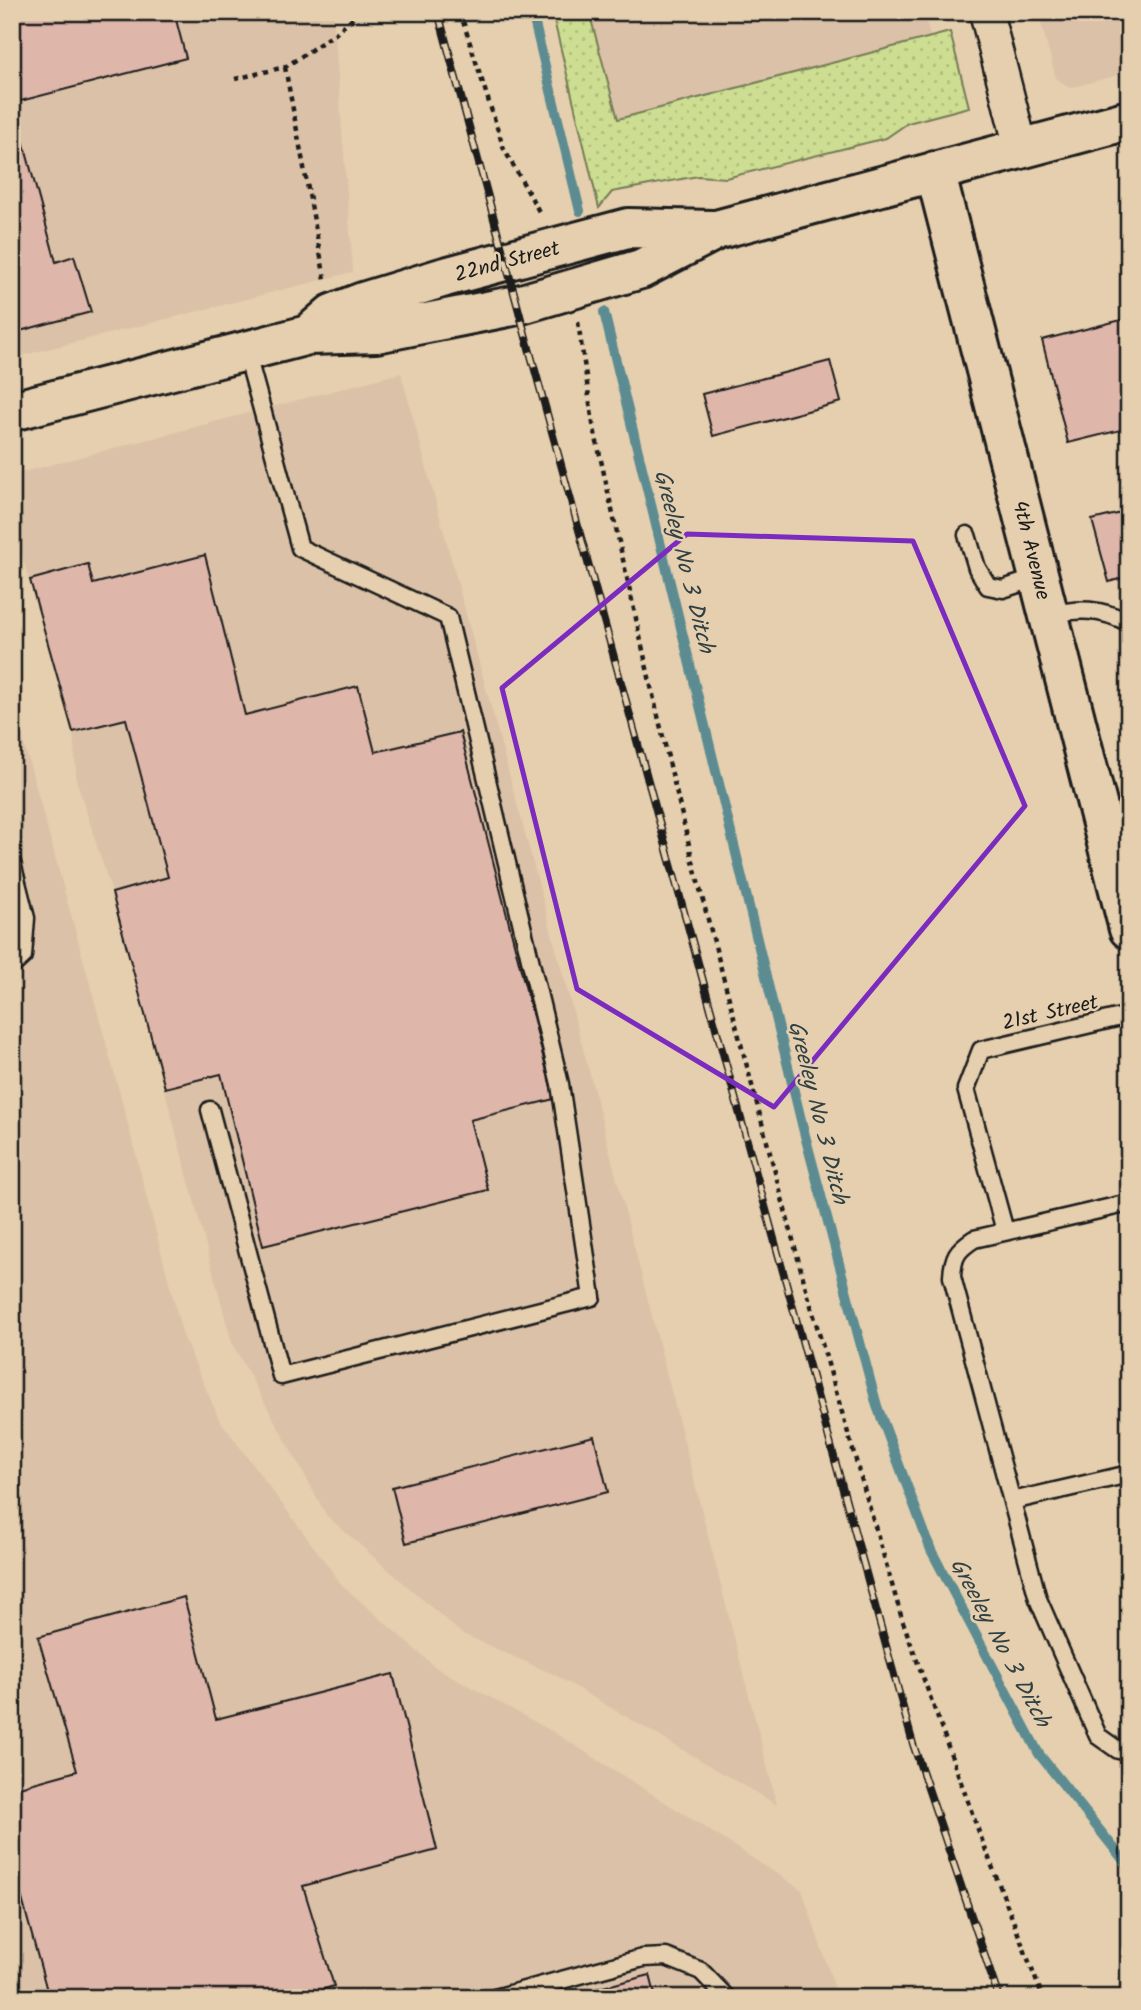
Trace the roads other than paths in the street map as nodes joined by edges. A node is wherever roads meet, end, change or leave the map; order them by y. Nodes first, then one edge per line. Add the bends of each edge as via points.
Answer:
1 (986, 12) edge
2 (1129, 120) edge
3 (1021, 148) junction
4 (935, 172) junction
5 (716, 230) junction
6 (320, 324) junction
7 (246, 351) junction
8 (12, 411) edge
9 (967, 535) dead end
10 (1039, 578) junction
11 (1049, 615) junction
12 (1129, 623) edge
13 (12, 863) edge
14 (19, 920) edge
15 (1129, 929) edge
16 (12, 966) edge
17 (1129, 1016) edge
18 (210, 1110) dead end
19 (1129, 1203) edge
20 (1005, 1231) junction
21 (1129, 1474) edge
22 (1012, 1501) junction
23 (1129, 1752) edge
24 (495, 1998) edge
25 (727, 1998) edge

1 - 3 street
2 - 3 street, 22nd Street
3 - 4 street, 22nd Street
4 - 5 street, 22nd Street
4 - 10 street, 4th Avenue
5 - 6 street, 22nd Street via 628,228 363,302
5 - 6 street, 22nd Street via 641,269 518,305 376,333
6 - 7 street, 22nd Street
7 - 8 street, 22nd Street
7 - 18 lane via 300,548 448,617 560,1084 592,1297 281,1376
9 - 10 lane via 988,586 1003,589
10 - 11 street, 4th Avenue
11 - 12 lane via 1072,610 1101,612
11 - 15 street, 4th Avenue
13 - 14 lane
14 - 16 lane via 23,956
17 - 20 lane, 21st Street via 981,1050 966,1089
19 - 20 lane
20 - 22 lane via 960,1248 952,1276
21 - 22 lane
22 - 23 lane via 1038,1599 1098,1736 1118,1751
24 - 25 lane via 643,1958 666,1957 701,1971

